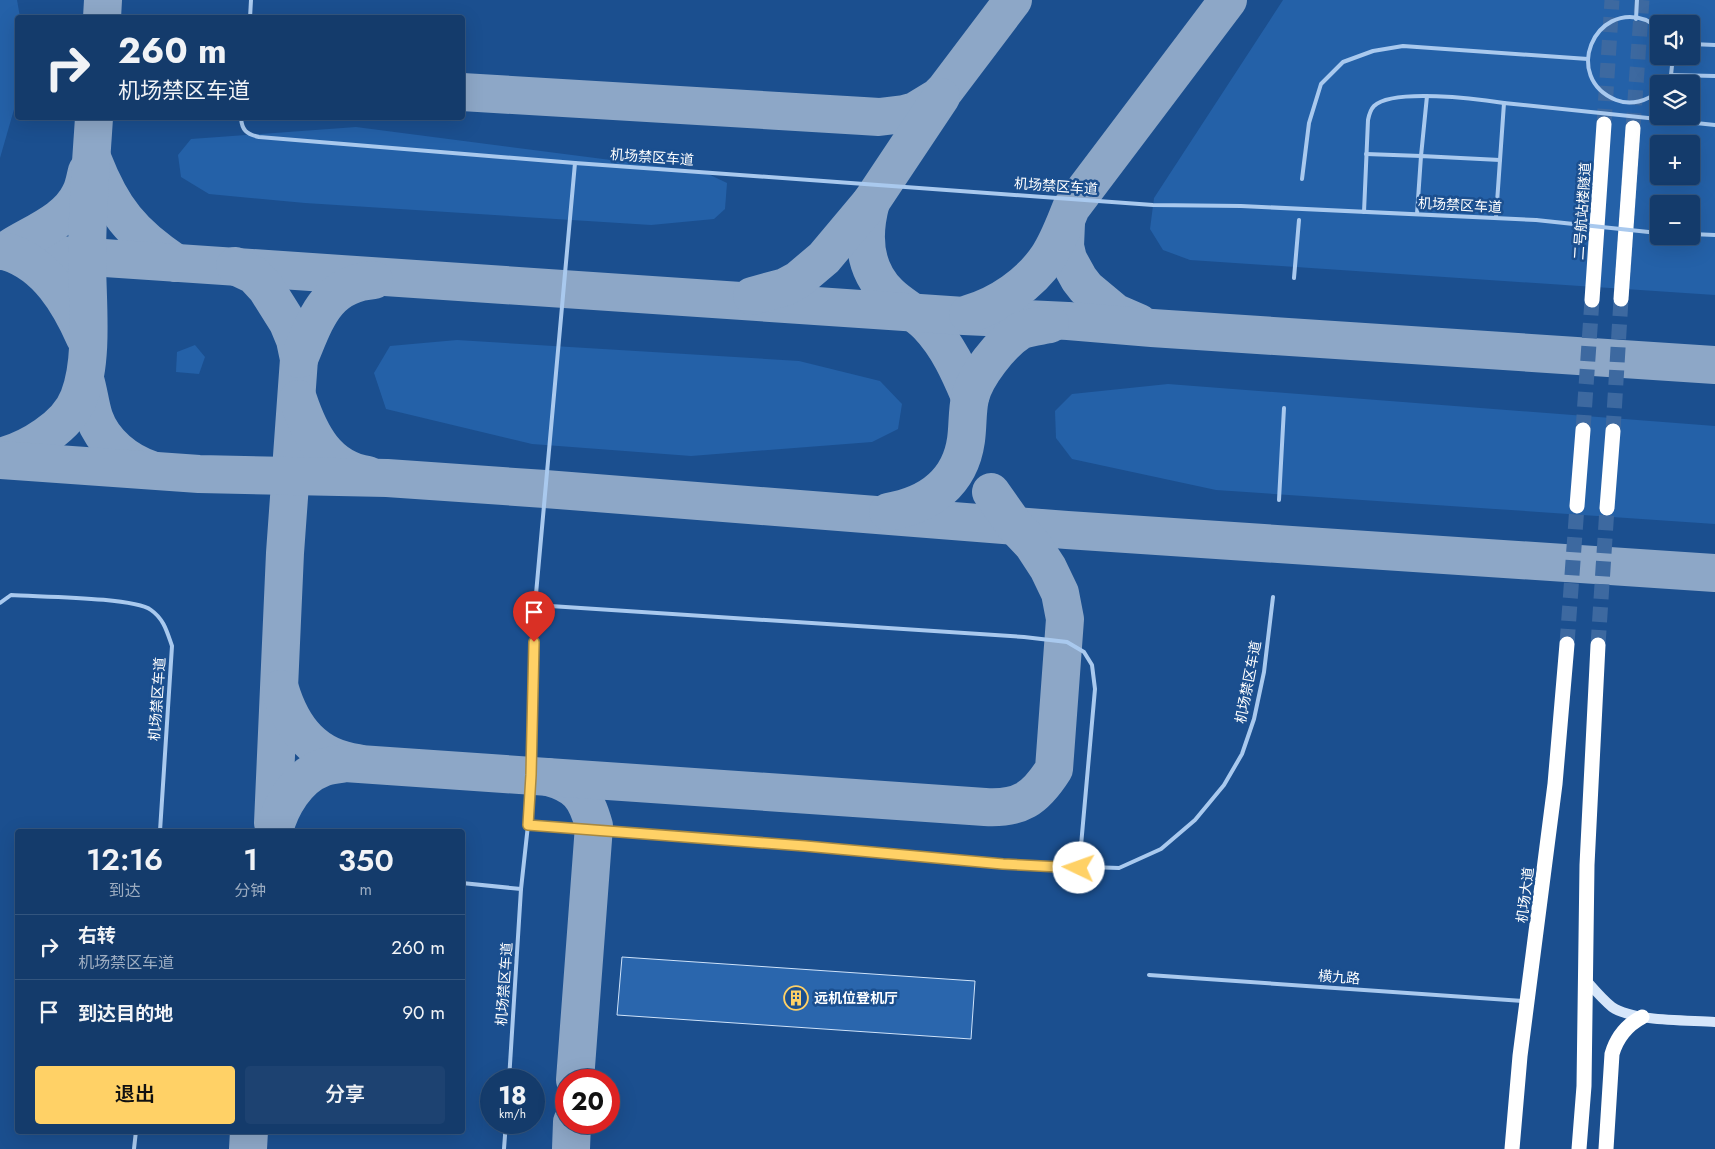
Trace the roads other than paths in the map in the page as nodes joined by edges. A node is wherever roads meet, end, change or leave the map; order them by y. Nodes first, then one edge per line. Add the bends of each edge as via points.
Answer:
1 (251, 0) edge
2 (1637, 0) edge
3 (250, 15) edge
4 (1636, 18) junction
5 (1650, 22) edge
6 (1700, 44) edge
7 (1715, 45) edge
8 (1588, 59) junction
9 (1672, 65) edge
10 (1671, 75) edge
11 (1700, 76) edge
12 (1715, 76) edge
13 (1427, 96) junction
14 (1650, 98) edge
15 (1504, 103) junction
16 (241, 120) edge
17 (1604, 124) tunnel mouth
18 (1715, 124) edge
19 (1634, 128) tunnel mouth
20 (1366, 154) junction
21 (1421, 156) junction
22 (1500, 160) junction
23 (576, 163) junction
24 (1302, 179) dead end
25 (1364, 212) junction
26 (1417, 214) junction
27 (1496, 217) junction
28 (1299, 220) dead end
29 (1650, 232) edge
30 (1700, 234) edge
31 (1715, 235) edge
32 (1294, 278) dead end
33 (1621, 299) tunnel mouth
34 (1592, 300) tunnel mouth
35 (1284, 408) dead end
36 (1583, 430) tunnel mouth
37 (1613, 431) tunnel mouth
38 (1280, 500) dead end
39 (1577, 506) tunnel mouth
40 (1607, 508) tunnel mouth
41 (1273, 597) dead end
42 (0, 603) edge
43 (535, 605) junction
44 (1567, 644) tunnel mouth
45 (1598, 645) tunnel mouth
46 (528, 825) junction
47 (160, 829) edge
48 (1079, 868) junction
49 (465, 883) edge
50 (521, 889) junction
51 (1149, 975) dead end
52 (1585, 979) junction
53 (1527, 1002) junction
54 (1642, 1017) junction
55 (1715, 1022) edge
56 (509, 1069) edge
57 (136, 1134) edge
58 (505, 1134) edge
59 (1511, 1145) edge
60 (134, 1149) edge
61 (504, 1149) edge
62 (1579, 1149) edge
63 (1606, 1149) edge

1 - 3 lane
2 - 4 lane
4 - 5 lane
4 - 8 lane via 1614,21 1600,30 1591,43
6 - 7 lane
8 - 14 lane via 1593,80 1608,97 1622,102
8 - 24 lane via 1403,46 1373,51 1343,62 1321,84 1309,122
9 - 10 lane
11 - 12 lane
13 - 15 lane via 1461,96
13 - 20 lane via 1389,99 1374,106 1368,120
13 - 21 lane
15 - 18 lane
15 - 22 lane
16 - 23 lane, 机场禁区车道 via 248,134 259,137
17 - 34 highway, 二号航站楼隧道
19 - 33 highway
20 - 21 lane
20 - 25 lane
21 - 22 lane
21 - 26 lane
22 - 27 lane
23 - 25 lane, 机场禁区车道 via 1153,205
23 - 43 lane, 机场禁区车道
25 - 26 lane, 机场禁区车道
26 - 27 lane, 机场禁区车道
27 - 29 lane, 机场禁区车道, bridge
28 - 32 lane
30 - 31 lane
35 - 38 lane
36 - 39 highway
37 - 40 highway
41 - 48 lane, 机场禁区车道 via 1264,672 1254,719 1242,754 1224,785 1195,820 1161,849 1119,868
42 - 47 lane, 机场禁区车道 via 11,595 130,603 150,609 164,624 172,646
43 - 46 lane, 机场禁区车道
43 - 48 lane via 1024,636 1067,642 1084,652 1092,665 1095,689
44 - 53 highway, 机场大道 via 1551,818
45 - 52 highway
46 - 48 lane, 机场禁区车道
46 - 50 lane, 机场禁区车道
49 - 50 lane
50 - 56 lane, 机场禁区车道
51 - 53 lane, 横九路
52 - 54 street via 1613,1008
52 - 62 highway via 1584,1086
53 - 59 highway, 机场大道
54 - 55 street
54 - 63 highway via 1632,1023 1614,1048
57 - 60 lane
58 - 61 lane

